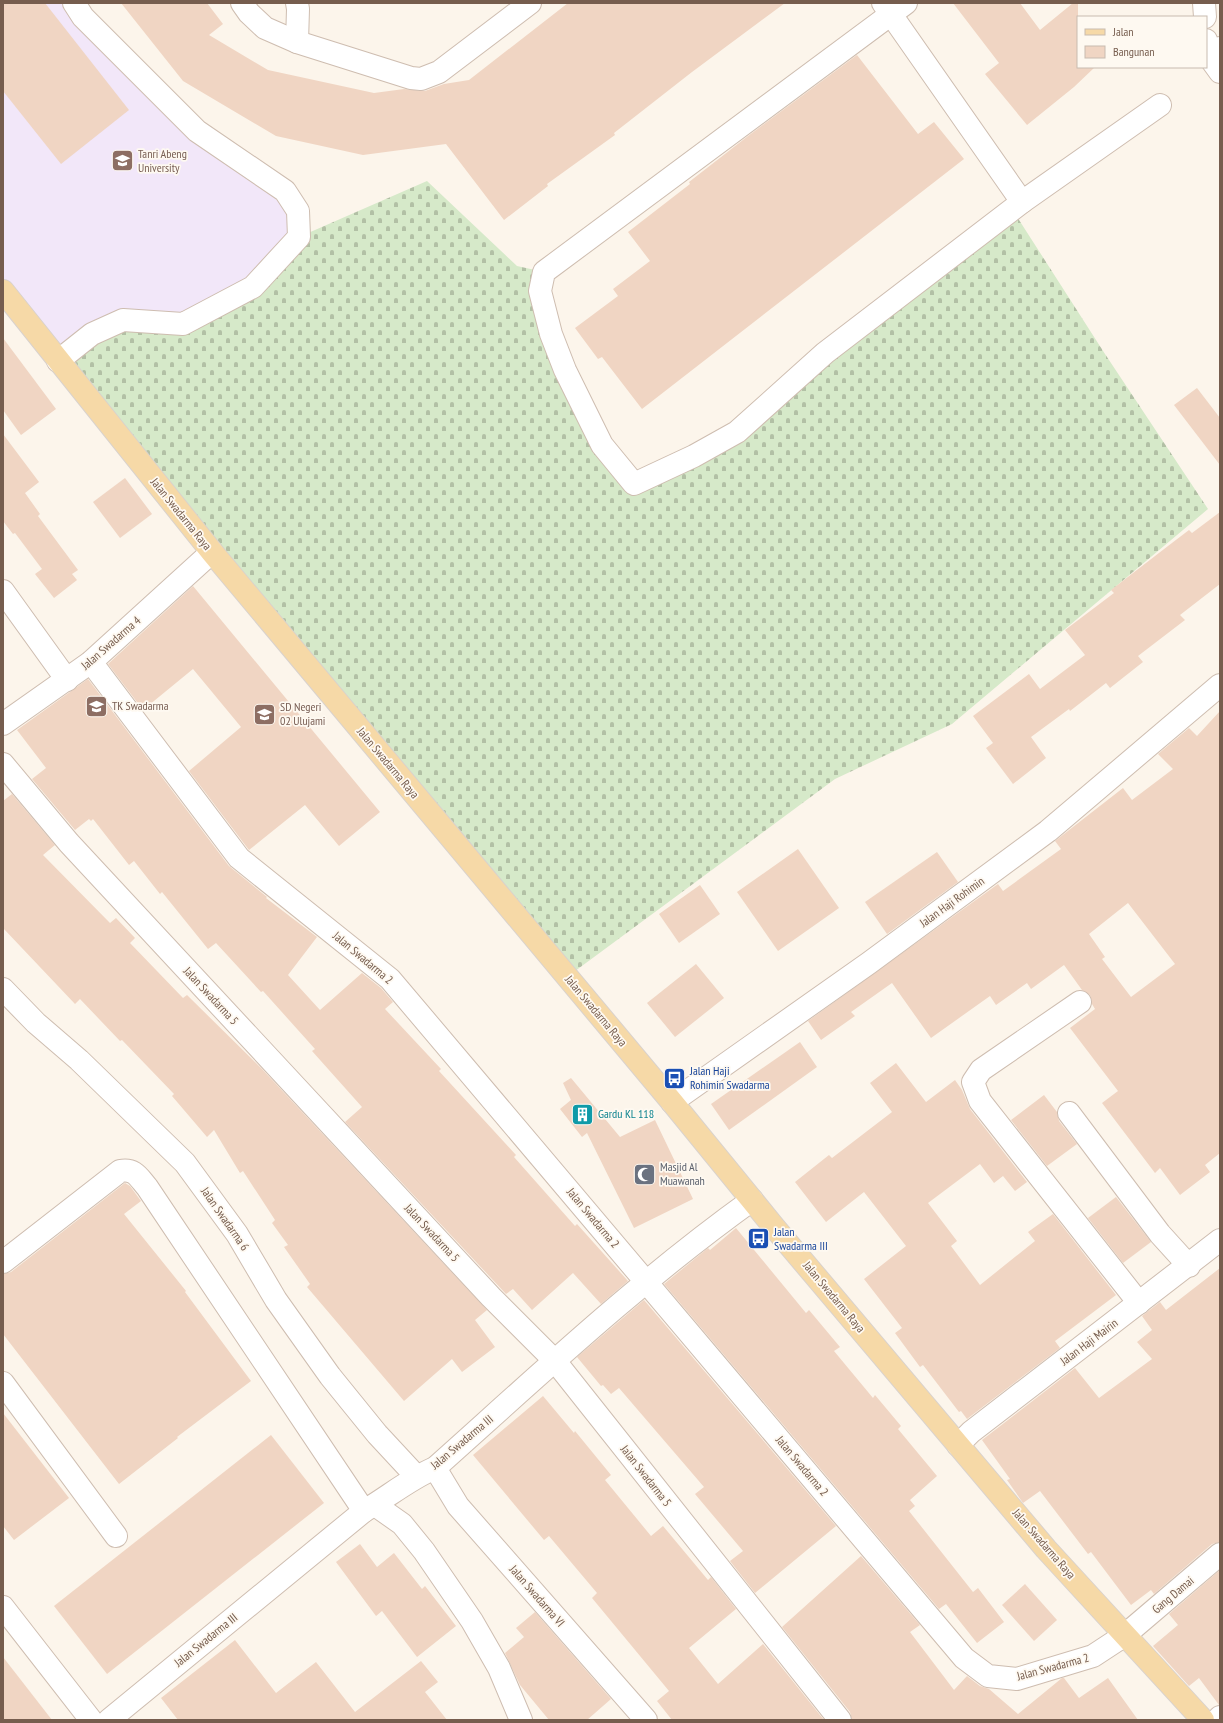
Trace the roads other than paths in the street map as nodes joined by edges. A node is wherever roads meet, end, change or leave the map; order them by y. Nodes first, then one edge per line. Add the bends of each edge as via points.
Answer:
1 (74, 3) edge
2 (242, 3) edge
3 (297, 3) edge
4 (530, 3) edge
5 (1204, 3) edge
6 (893, 7) edge
7 (1205, 16) edge
8 (297, 42) junction
9 (1211, 48) edge
10 (1220, 72) edge
11 (1160, 105) dead end
12 (1022, 202) junction
13 (3, 291) edge
14 (58, 361) junction
15 (212, 552) junction
16 (4, 594) edge
17 (91, 662) junction
18 (67, 680) junction
19 (1220, 685) edge
20 (3, 724) edge
21 (3, 764) edge
22 (3, 989) edge
23 (1080, 1002) dead end
24 (672, 1102) junction
25 (1069, 1113) dead end
26 (752, 1200) junction
27 (1220, 1240) edge
28 (3, 1262) edge
29 (1189, 1266) junction
30 (646, 1282) junction
31 (1139, 1303) junction
32 (555, 1361) junction
33 (3, 1383) edge
34 (958, 1445) junction
35 (418, 1477) junction
36 (374, 1506) junction
37 (116, 1536) dead end
38 (1220, 1554) edge
39 (3, 1607) edge
40 (1125, 1635) junction
41 (1220, 1717) edge
42 (91, 1720) edge
43 (108, 1720) edge
44 (521, 1720) edge
45 (646, 1720) edge
46 (840, 1720) edge
47 (1203, 1720) edge
48 (1217, 1720) edge

1 - 14 street via 83,17 197,131 286,191 298,211 299,237 253,287 183,324 123,320 92,334
2 - 8 street via 265,28
3 - 8 street
4 - 8 street via 439,72 421,79
5 - 7 street
6 - 12 street
6 - 12 street via 544,272 540,291 551,334 565,370 602,446 634,484 694,456 737,432 825,353
9 - 10 street
11 - 12 street
13 - 14 main road, Jalan Swadarma Raya
14 - 15 main road, Jalan Swadarma Raya
15 - 17 street, Jalan Swadarma 4
15 - 24 main road, Jalan Swadarma Raya
16 - 18 street
17 - 18 street, Jalan Swadarma 4
17 - 30 street, Jalan Swadarma 2 via 239,858 390,979
18 - 20 street, Jalan Swadarma 4
19 - 24 street, Jalan Haji Rohimin via 1048,831 869,963
21 - 32 street, Jalan Swadarma 5 via 69,843 491,1297
22 - 35 street, Jalan Swadarma 6 via 185,1163 237,1234 276,1300 330,1376 377,1434
23 - 31 street via 981,1070 973,1082 980,1101
24 - 26 main road, Jalan Swadarma Raya
25 - 29 street via 1160,1234
26 - 30 street, Jalan Swadarma III
26 - 34 main road, Jalan Swadarma Raya
27 - 29 street, Jalan Haji Mairin
28 - 36 street via 120,1171 135,1173
29 - 31 street, Jalan Haji Mairin
30 - 32 street, Jalan Swadarma III
30 - 40 street, Jalan Swadarma 2 via 964,1658 988,1676 1017,1679 1031,1675 1093,1656
31 - 34 street, Jalan Haji Mairin via 971,1432
32 - 35 street, Jalan Swadarma III
32 - 46 street, Jalan Swadarma 5
33 - 37 street
34 - 40 main road, Jalan Swadarma Raya via 1046,1549
35 - 36 street, Jalan Swadarma III
35 - 45 street, Jalan Swadarma VI via 458,1506
36 - 43 street, Jalan Swadarma III
36 - 44 street via 402,1524 424,1551 472,1621 499,1668
38 - 40 street, Gang Damai
39 - 42 street
40 - 47 main road, Jalan Swadarma Raya
41 - 48 street

